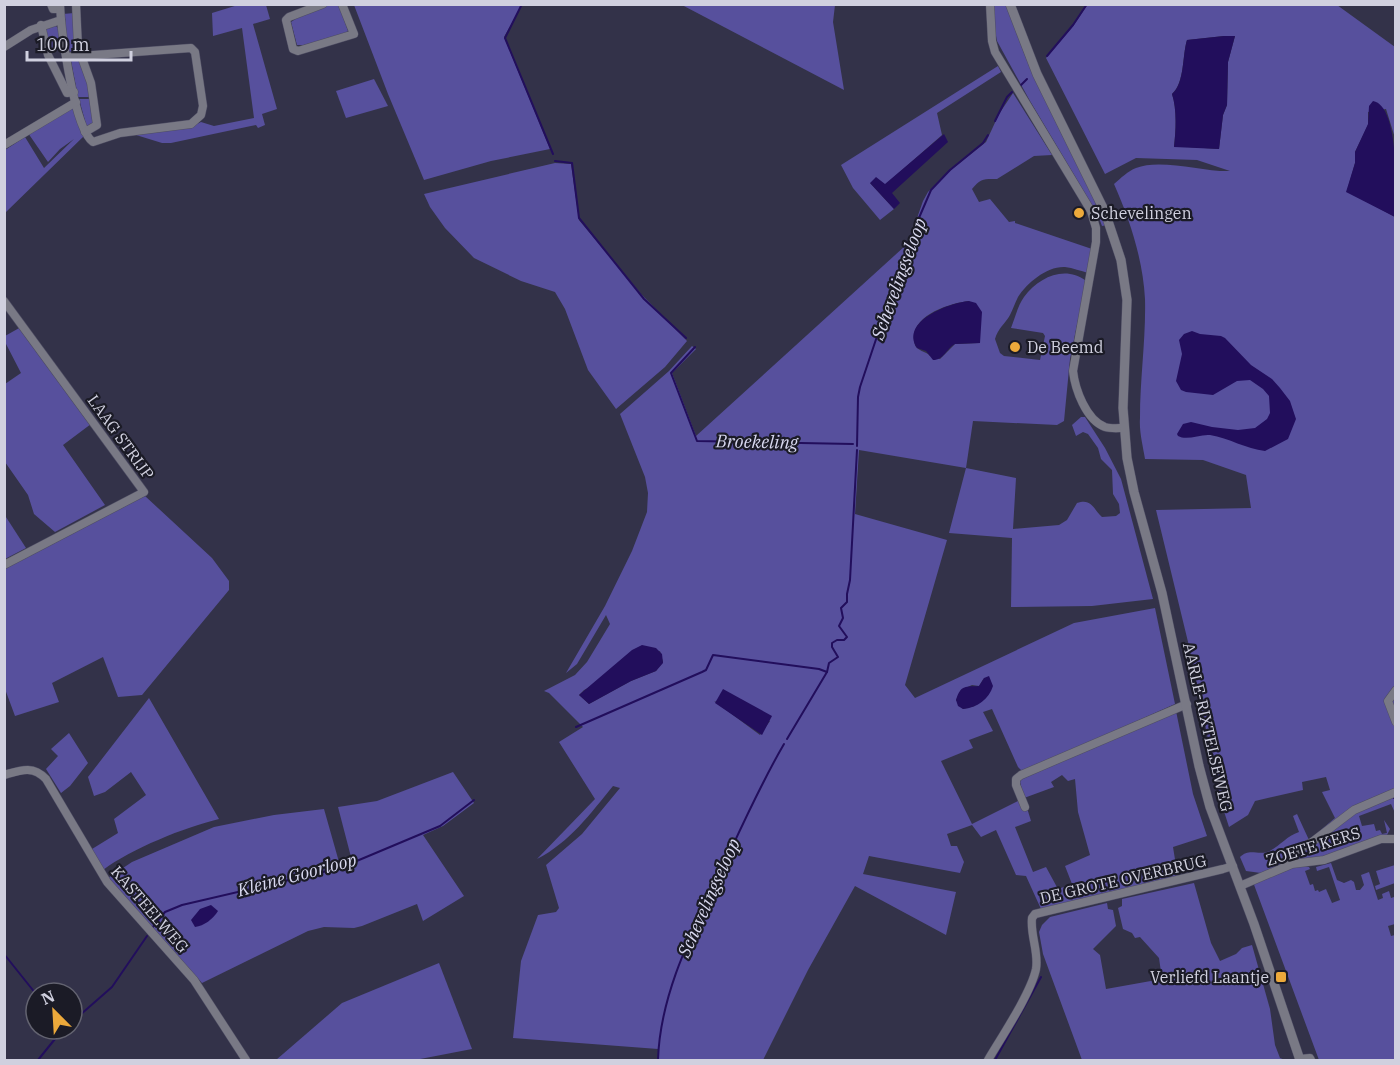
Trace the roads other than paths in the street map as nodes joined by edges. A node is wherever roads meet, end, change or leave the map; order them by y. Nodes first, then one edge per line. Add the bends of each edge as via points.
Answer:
1 (51, 4) edge
2 (76, 4) edge
3 (323, 4) edge
4 (342, 4) edge
5 (990, 4) edge
6 (1010, 4) edge
7 (60, 7) edge
8 (60, 20) junction
9 (41, 25) junction
10 (4, 47) edge
11 (80, 55) junction
12 (66, 57) junction
13 (74, 92) junction
14 (76, 102) junction
15 (85, 132) junction
16 (4, 145) edge
17 (4, 301) edge
18 (1124, 428) junction
19 (4, 565) edge
20 (1395, 690) edge
21 (1187, 704) junction
22 (1395, 722) edge
23 (4, 775) edge
24 (1395, 792) edge
25 (1025, 807) dead end
26 (1395, 839) edge
27 (1233, 866) junction
28 (1284, 867) junction
29 (1240, 886) junction
30 (246, 1060) edge
31 (988, 1060) edge
32 (1300, 1060) edge
33 (1311, 1060) edge

1 - 7 street via 53,9
2 - 11 street
3 - 4 street via 286,20 297,51 354,34
5 - 18 street via 995,51 1091,211 1096,242 1073,371 1082,400 1097,421 1106,427
6 - 18 street, AARLE-RIXTELSEWEG via 1037,74 1105,212 1121,260 1127,300
7 - 8 street
8 - 9 street
8 - 12 street
9 - 10 street
9 - 13 street via 51,61 67,93
11 - 12 street
11 - 15 street via 91,83 97,125
11 - 15 street via 191,48 195,52 203,106 201,115 191,124 120,133 93,142
12 - 13 street
13 - 14 street
14 - 15 street
14 - 16 street
17 - 19 street, LAAG STRIJP via 144,492
18 - 21 street, AARLE-RIXTELSEWEG via 1134,492
20 - 22 street via 1388,701
21 - 25 street via 1021,775 1016,785
21 - 27 street, AARLE-RIXTELSEWEG via 1210,807
23 - 30 street, KASTEELWEG via 33,769 46,779 107,882 194,980
24 - 28 street via 1354,810 1291,854
26 - 28 street, ZOETE KERS via 1382,839 1324,860
27 - 29 street, AARLE-RIXTELSEWEG
27 - 31 street, DE GROTE OVERBRUG via 1035,914 1031,928 1036,971
28 - 29 street, ZOETE KERS
29 - 32 street, AARLE-RIXTELSEWEG
32 - 33 street, AARLE-RIXTELSEWEG

